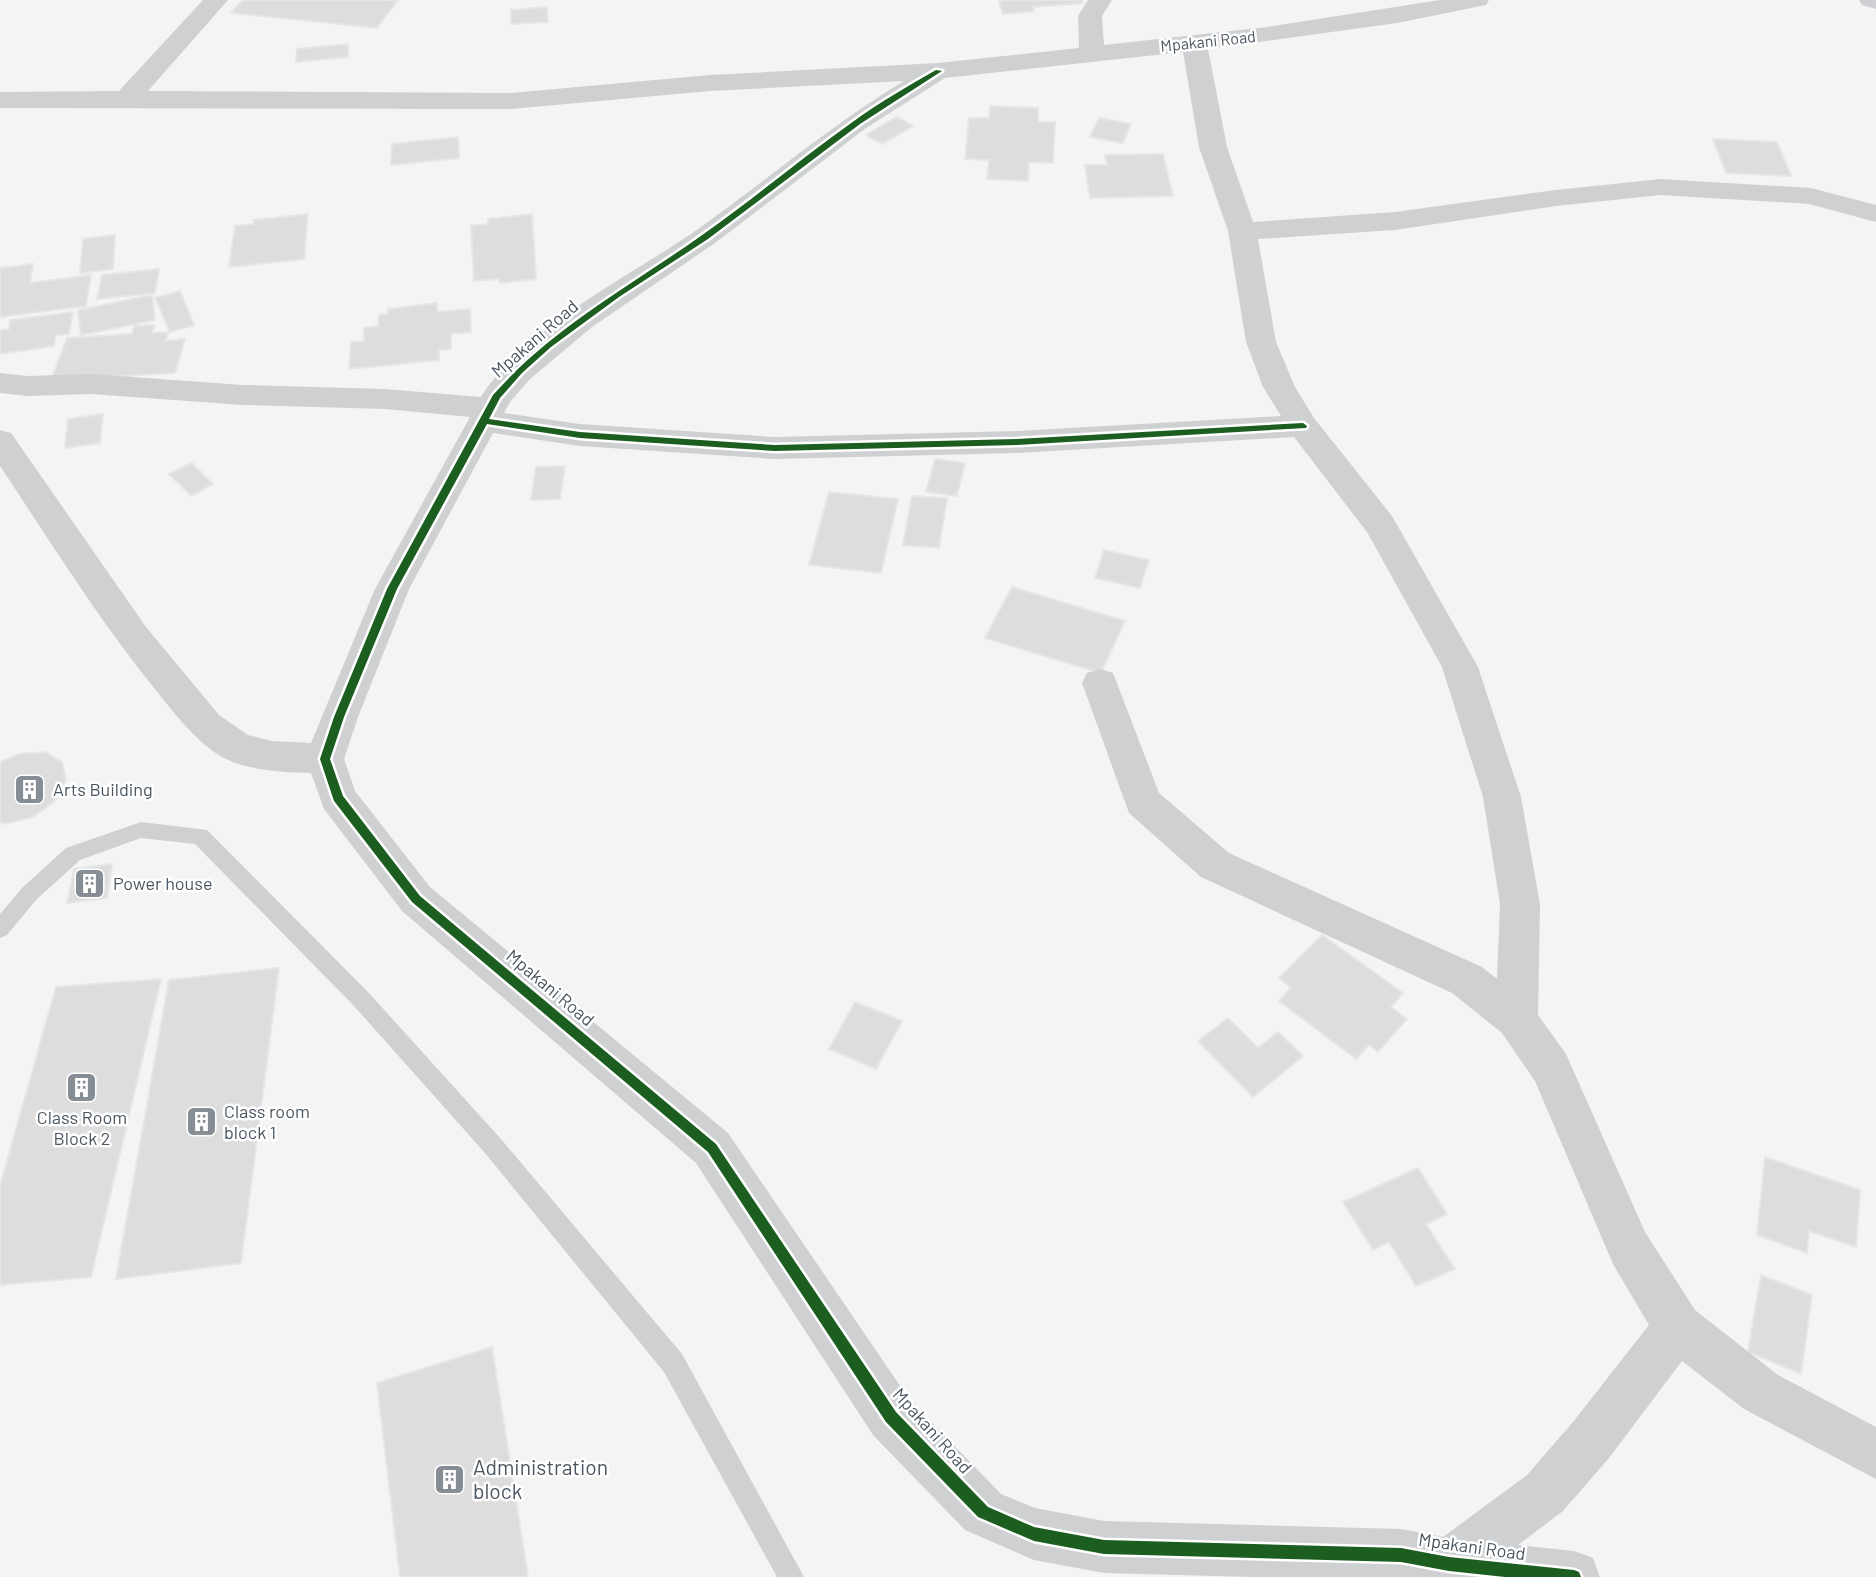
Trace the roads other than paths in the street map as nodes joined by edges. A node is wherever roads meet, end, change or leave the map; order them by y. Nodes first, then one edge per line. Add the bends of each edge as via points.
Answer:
1 (216, 0) edge
2 (1100, 0) edge
3 (1478, 0) edge
4 (1288, 9) dead end
5 (1267, 35) junction
6 (1194, 42) junction
7 (1092, 54) junction
8 (938, 71) junction
9 (127, 98) junction
10 (0, 100) edge
11 (1876, 214) edge
12 (1242, 231) junction
13 (0, 383) edge
14 (486, 415) junction
15 (1303, 426) junction
16 (0, 441) edge
17 (1100, 683) dead end
18 (325, 759) junction
19 (0, 929) edge
20 (1517, 1020) junction
21 (1678, 1327) junction
22 (1876, 1454) edge
23 (1418, 1565) edge
24 (791, 1577) edge
25 (1574, 1577) edge

1 - 9 street
2 - 7 street via 1090,16
3 - 5 street, Mpakani Road
4 - 5 street
5 - 6 street, Mpakani Road
6 - 7 street, Mpakani Road
6 - 12 street via 1213,147
7 - 8 street, Mpakani Road
8 - 9 street, Mpakani Road via 710,83 511,101
8 - 14 street, Mpakani Road via 858,122 703,238 631,283 551,344 505,386
9 - 10 street, Mpakani Road
11 - 12 street via 1811,196 1661,187 1395,221
12 - 15 street via 1261,342 1279,387
13 - 14 street via 386,399
14 - 15 street via 580,435 775,448 1017,442
14 - 18 street, Mpakani Road via 392,589
15 - 20 street via 1380,525 1460,667 1502,797 1520,904
16 - 18 street via 133,637 206,725 237,747
17 - 20 street via 1143,802 1215,864 1466,980
18 - 23 street, Mpakani Road via 338,798 416,899 712,1147 891,1418 983,1512 1034,1534 1104,1547
19 - 24 lane via 29,894 73,854 141,830 200,836 361,999 493,1146 673,1363
20 - 21 street via 1551,1068 1629,1248
21 - 22 street via 1761,1392
21 - 23 street via 1545,1493
23 - 25 street, Mpakani Road

